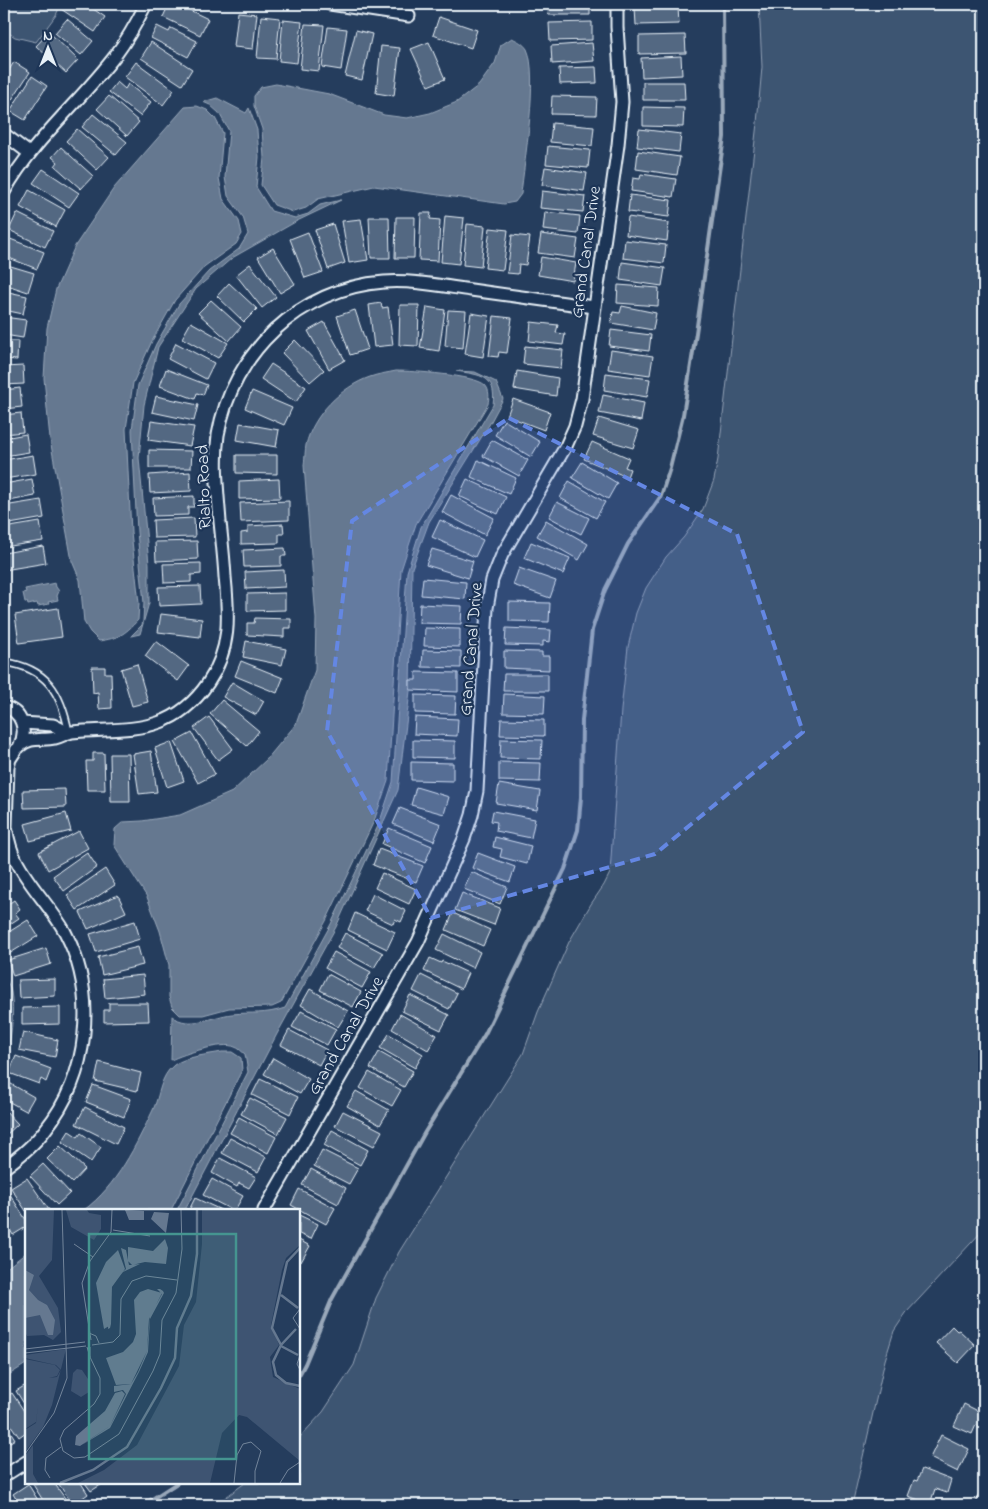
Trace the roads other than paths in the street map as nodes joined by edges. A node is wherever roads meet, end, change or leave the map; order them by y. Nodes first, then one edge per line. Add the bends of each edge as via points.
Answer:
1 (146, 4) edge
2 (330, 4) edge
3 (617, 4) edge
4 (409, 16) dead end
5 (4, 134) edge
6 (29, 153) junction
7 (4, 192) edge
8 (594, 307) junction
9 (4, 662) edge
10 (4, 695) edge
11 (4, 707) edge
12 (16, 713) junction
13 (22, 723) junction
14 (69, 732) junction
15 (18, 748) junction
16 (4, 757) edge
17 (5, 823) edge
18 (4, 1168) edge
19 (265, 1209) edge
20 (25, 1463) edge
21 (4, 1476) edge
22 (984, 1499) edge
23 (982, 1505) edge

1 - 6 street via 114,57
2 - 4 street
3 - 8 street, Grand Canal Drive via 622,102
5 - 6 street
6 - 7 street
8 - 14 street, Rialto Road via 416,282 386,282 339,291 287,319 255,350 240,372 218,434 216,472 229,618 226,643 213,676 197,697 163,722 135,729
8 - 19 street, Grand Canal Drive via 582,399 575,426 502,555 492,580 487,608 477,792 468,827 418,942
9 - 14 lane via 36,672 49,682 66,714
10 - 12 street
11 - 12 street
12 - 13 street
13 - 14 street, Rialto Road via 53,725
13 - 15 street via 24,733
14 - 15 street, Rialto Road via 54,738 30,739
15 - 16 street, Rialto Road
15 - 17 street via 8,763
17 - 18 street via 15,859 70,944 83,990 85,1024 76,1072 62,1106 37,1140
20 - 21 street
22 - 23 street

